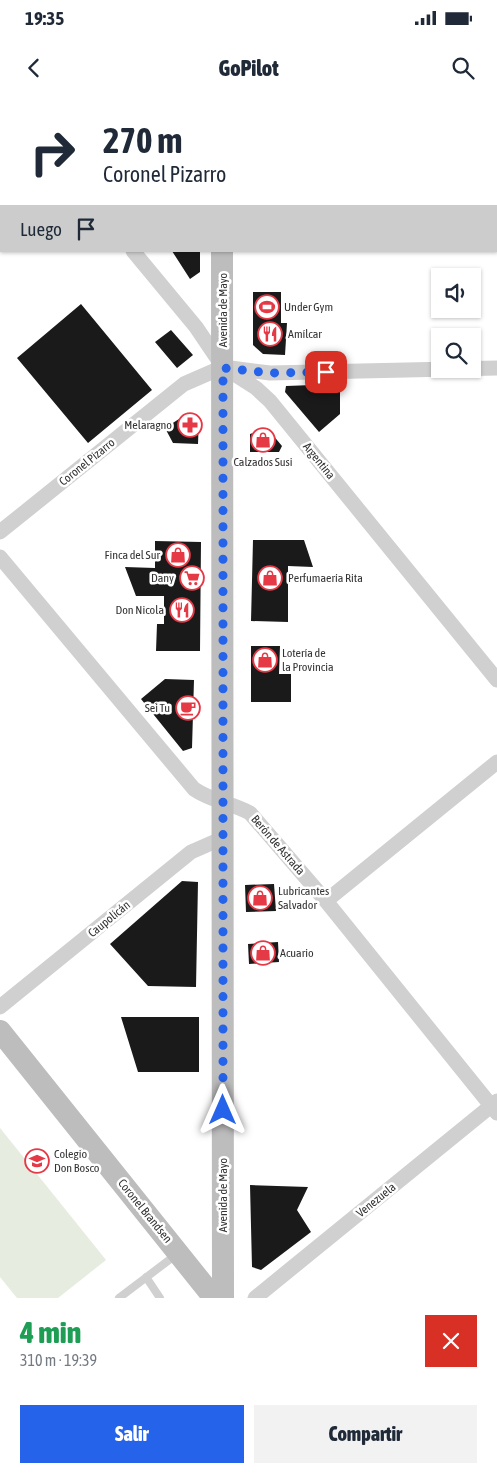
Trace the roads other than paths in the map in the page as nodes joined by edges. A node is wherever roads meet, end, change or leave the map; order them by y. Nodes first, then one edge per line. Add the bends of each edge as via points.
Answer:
1 (134, 252) edge
2 (222, 252) edge
3 (223, 368) junction
4 (497, 368) edge
5 (0, 532) edge
6 (0, 557) edge
7 (497, 680) edge
8 (497, 762) edge
9 (223, 802) junction
10 (222, 838) junction
11 (326, 901) junction
12 (0, 1007) edge
13 (0, 1031) edge
14 (495, 1107) edge
15 (179, 1253) junction
16 (146, 1277) junction
17 (119, 1298) edge
18 (160, 1298) edge
19 (214, 1298) edge
20 (223, 1298) edge
21 (255, 1298) edge

1 - 3 street, Argentina via 196,327
2 - 3 main road, Avenida de Mayo
3 - 4 street, Coronel Pizarro via 270,373
3 - 5 street, Coronel Pizarro via 184,384
3 - 7 street, Argentina via 256,388 270,401
3 - 9 main road, Avenida de Mayo
6 - 9 street, Berón de Astrada via 194,789
8 - 11 street
9 - 10 main road, Avenida de Mayo
9 - 11 street, Berón de Astrada via 250,813
10 - 12 street, Caupolicán via 191,852
10 - 20 main road, Avenida de Mayo
11 - 14 street, Berón de Astrada
13 - 15 main road, Coronel Brandsen
14 - 21 street, Venezuela
15 - 16 lane
15 - 19 main road, Coronel Brandsen
16 - 17 lane
16 - 18 lane

